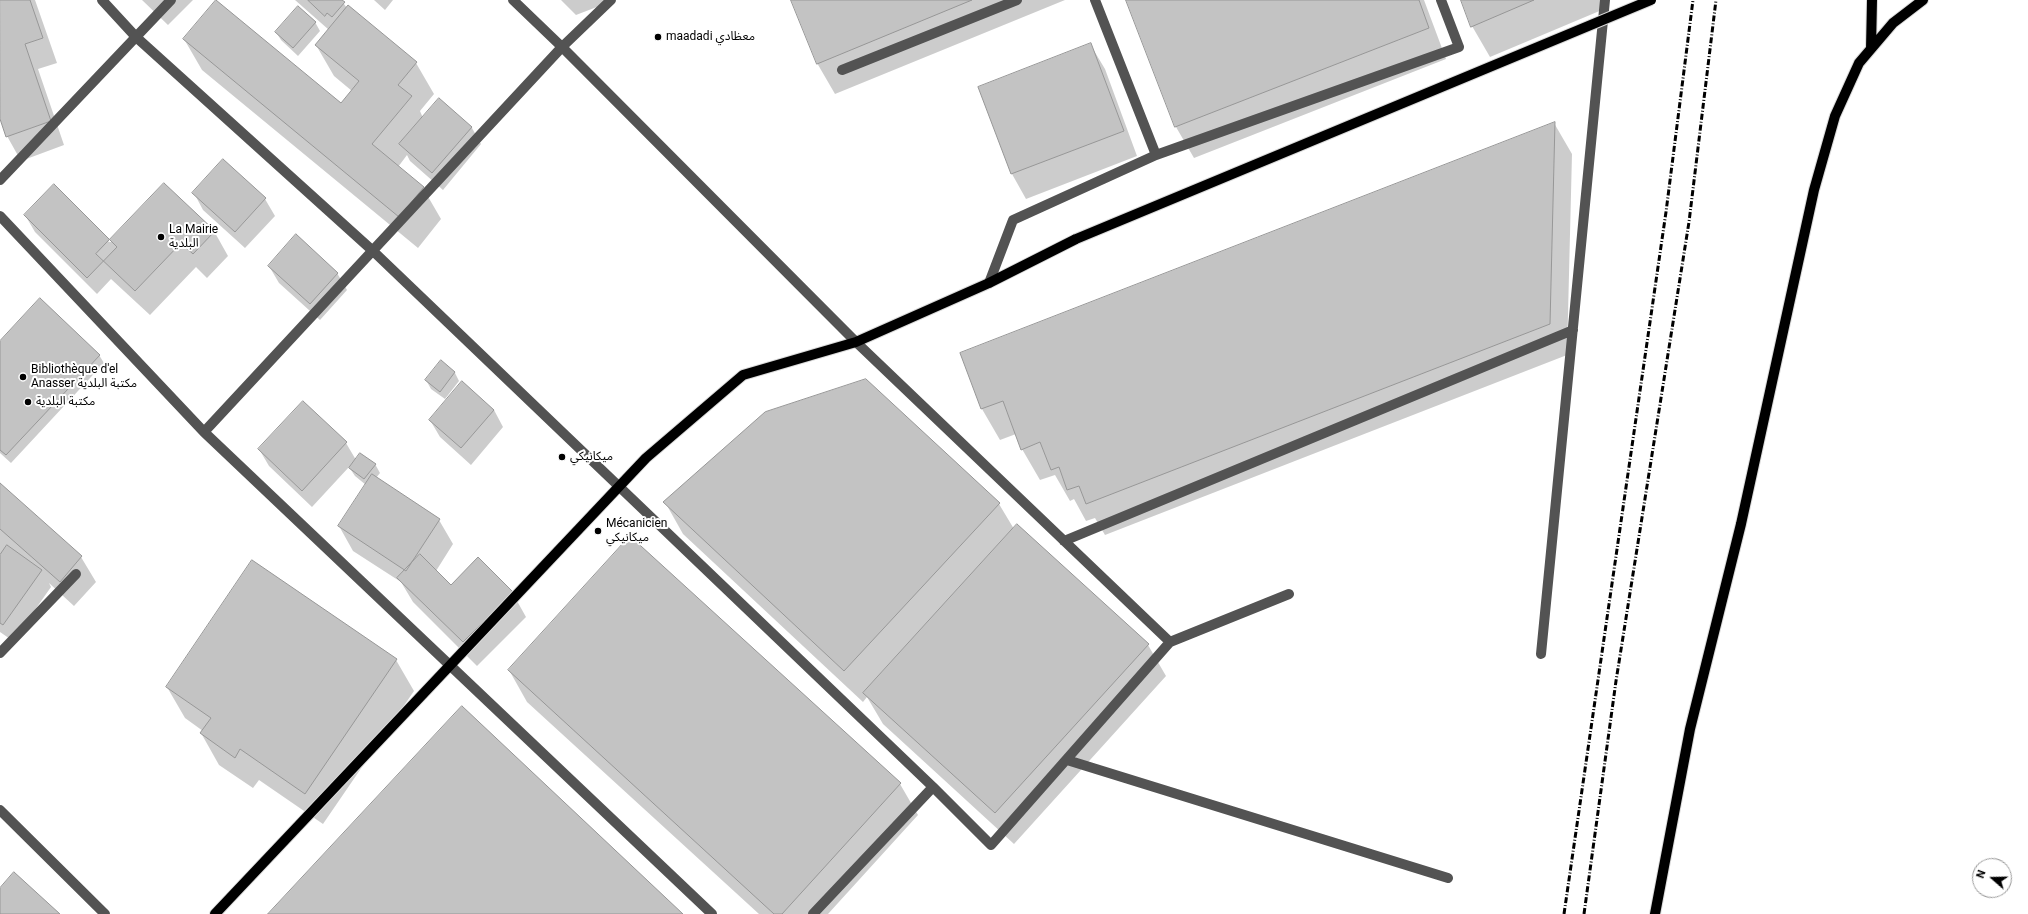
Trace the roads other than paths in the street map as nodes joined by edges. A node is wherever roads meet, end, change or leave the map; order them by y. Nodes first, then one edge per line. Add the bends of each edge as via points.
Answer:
1 (102, 0) edge
2 (171, 0) edge
3 (513, 0) edge
4 (610, 0) edge
5 (1017, 0) edge
6 (1095, 0) edge
7 (1441, 0) edge
8 (1605, 0) edge
9 (1652, 0) edge
10 (1872, 0) edge
11 (1922, 0) edge
12 (136, 37) junction
13 (562, 47) junction
14 (1871, 49) junction
15 (842, 70) dead end
16 (1156, 155) junction
17 (0, 180) edge
18 (0, 216) edge
19 (372, 251) junction
20 (989, 283) junction
21 (1573, 330) junction
22 (856, 342) junction
23 (204, 432) junction
24 (619, 487) junction
25 (1064, 541) junction
26 (76, 574) dead end
27 (1290, 594) dead end
28 (1170, 642) junction
29 (0, 653) edge
30 (1541, 654) dead end
31 (450, 666) junction
32 (1067, 760) junction
33 (933, 787) junction
34 (0, 810) edge
35 (1448, 878) dead end
36 (105, 914) edge
37 (215, 914) edge
38 (712, 914) edge
39 (813, 914) edge
40 (1655, 914) edge

1 - 12 street
2 - 12 street
3 - 13 street
4 - 13 street
5 - 15 street
6 - 16 street
7 - 16 street via 1459,47
8 - 21 street
9 - 20 main road, bridge via 1076,239
10 - 14 main road
11 - 14 main road via 1893,24
12 - 17 street
12 - 19 street
13 - 19 street
13 - 22 street
14 - 40 main road via 1859,64 1835,116 1814,190 1741,524 1690,729
16 - 20 street via 1013,220
18 - 23 street
19 - 23 street
19 - 24 street
20 - 22 main road
21 - 25 street
21 - 30 street
22 - 24 main road via 743,375 646,458
22 - 25 street
23 - 31 street
24 - 31 main road
24 - 33 street
25 - 28 street
26 - 29 street
27 - 28 street
28 - 32 street
31 - 37 main road
31 - 38 street
32 - 33 street via 991,845
32 - 35 street
33 - 39 street
34 - 36 street

